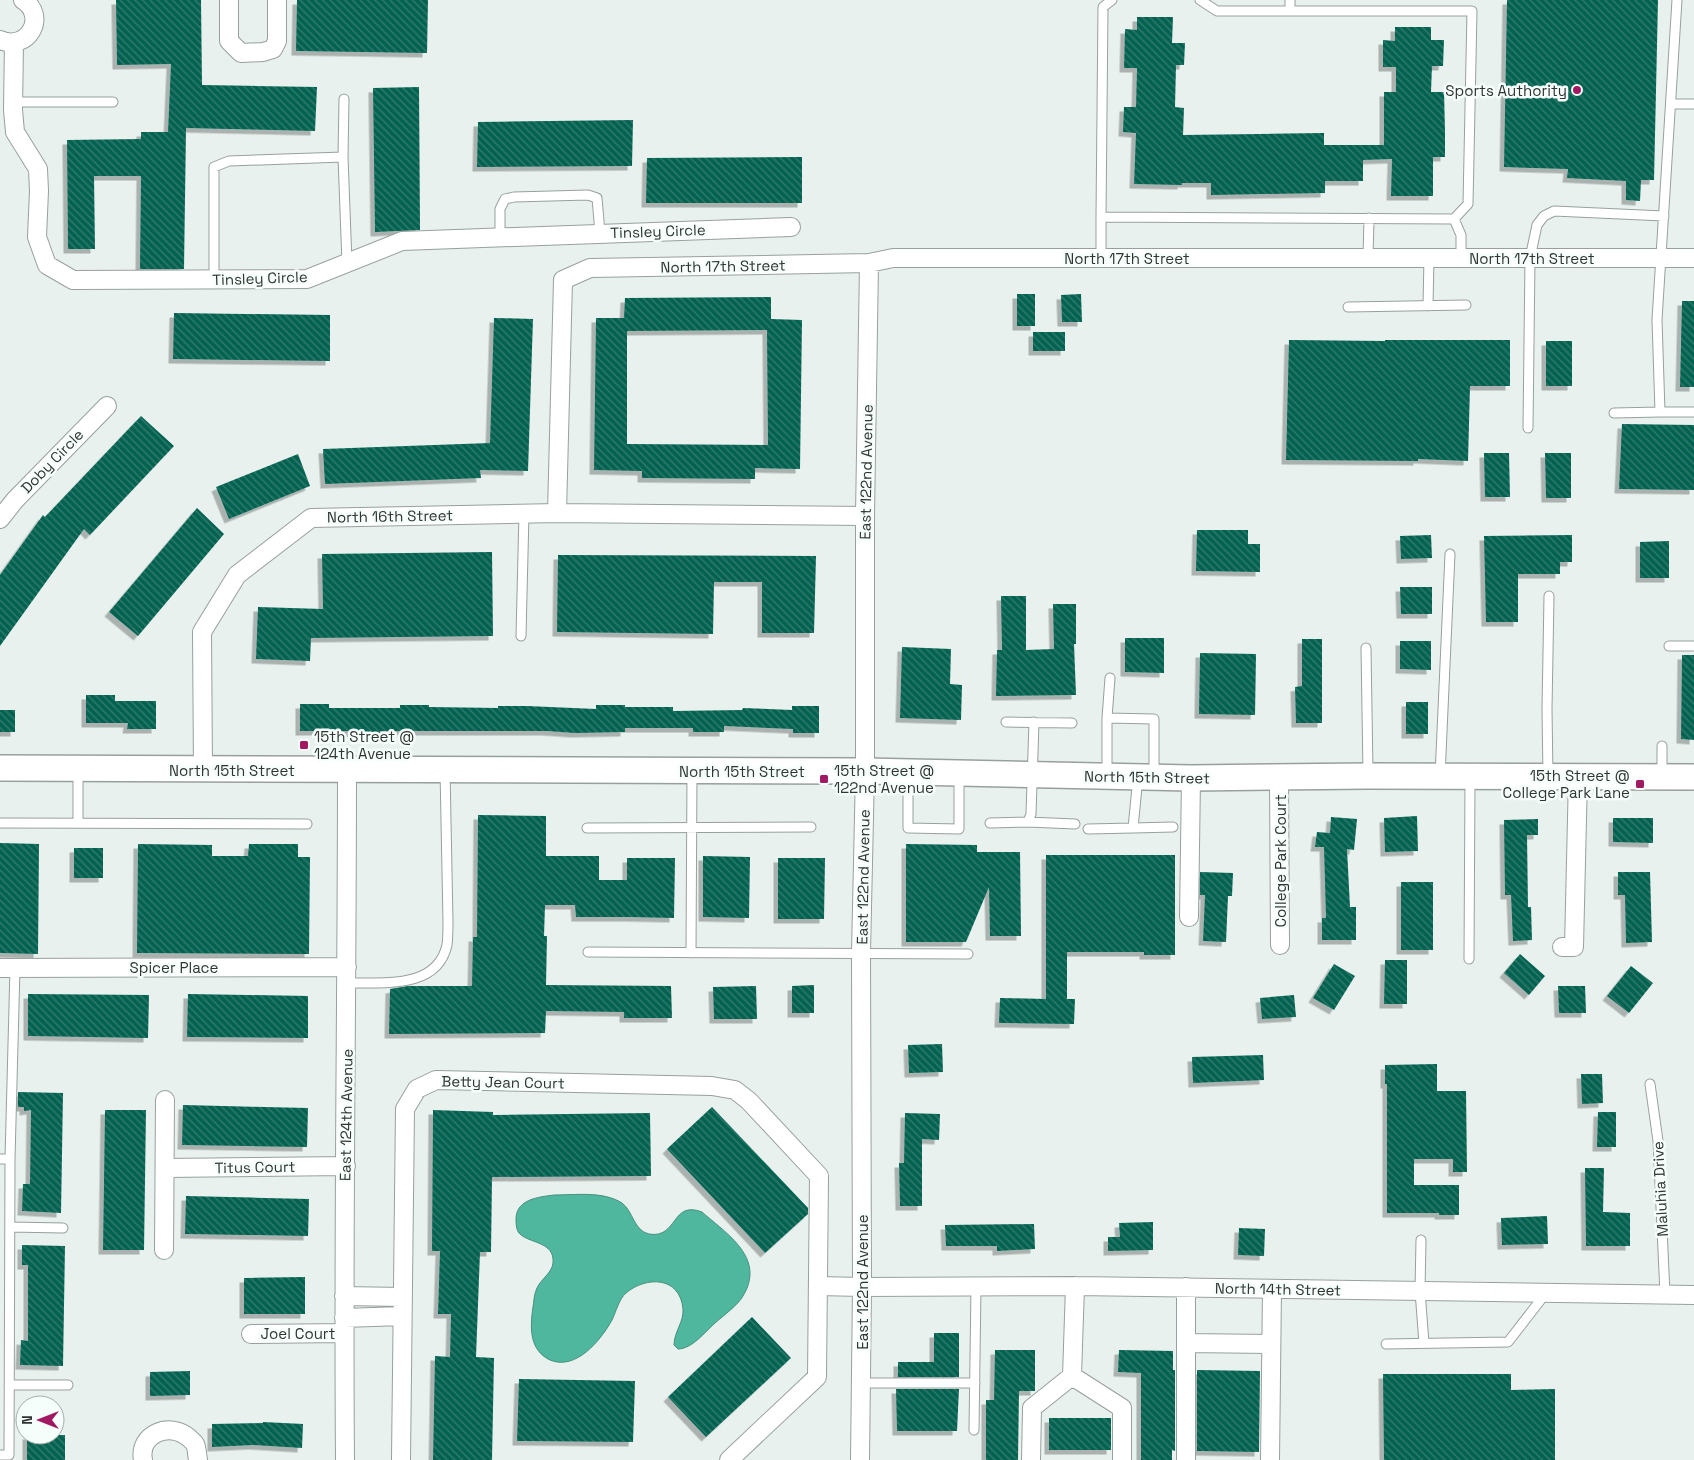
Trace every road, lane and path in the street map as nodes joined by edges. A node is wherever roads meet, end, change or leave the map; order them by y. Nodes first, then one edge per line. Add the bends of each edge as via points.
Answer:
1 (23, 0) edge
2 (229, 0) edge
3 (277, 0) edge
4 (1112, 0) edge
5 (1200, 0) edge
6 (1290, 0) edge
7 (1677, 0) edge
8 (1290, 11) junction
9 (7, 41) edge
10 (344, 99) dead end
11 (13, 102) junction
12 (112, 102) dead end
13 (1671, 104) junction
14 (1694, 104) edge
15 (344, 157) junction
16 (1664, 216) junction
17 (1101, 217) junction
18 (1369, 218) junction
19 (1454, 219) junction
20 (791, 227) dead end
21 (600, 233) junction
22 (500, 237) junction
23 (1101, 258) junction
24 (1368, 258) junction
25 (1430, 258) junction
26 (1460, 258) junction
27 (1530, 258) junction
28 (1660, 258) junction
29 (1694, 258) edge
30 (869, 263) junction
31 (347, 264) junction
32 (214, 280) junction
33 (1466, 305) dead end
34 (1428, 306) junction
35 (1348, 307) dead end
36 (107, 406) dead end
37 (1614, 412) dead end
38 (1660, 412) junction
39 (1694, 412) edge
40 (1528, 428) dead end
41 (557, 513) junction
42 (524, 514) junction
43 (865, 516) junction
44 (0, 519) edge
45 (1450, 554) dead end
46 (1549, 596) dead end
47 (521, 636) dead end
48 (1669, 646) dead end
49 (1694, 646) edge
50 (1366, 648) dead end
51 (1110, 678) dead end
52 (1107, 718) junction
53 (1006, 722) dead end
54 (1034, 722) junction
55 (1072, 723) dead end
56 (1662, 746) dead end
57 (0, 768) edge
58 (78, 769) junction
59 (203, 770) junction
60 (347, 770) junction
61 (445, 770) junction
62 (692, 771) junction
63 (865, 771) junction
64 (908, 771) junction
65 (959, 772) junction
66 (1032, 775) junction
67 (1107, 776) junction
68 (1368, 776) junction
69 (1440, 776) junction
70 (1470, 776) junction
71 (1548, 776) junction
72 (1578, 776) junction
73 (1146, 777) junction
74 (1279, 777) junction
75 (1662, 777) junction
76 (1694, 777) edge
77 (1192, 778) junction
78 (78, 822) junction
79 (1028, 822) junction
80 (0, 823) edge
81 (990, 823) dead end
82 (307, 824) dead end
83 (1076, 824) dead end
84 (691, 827) junction
85 (811, 827) dead end
86 (1173, 827) dead end
87 (586, 828) dead end
88 (1088, 828) dead end
89 (1133, 828) junction
90 (1190, 917) dead end
91 (1280, 945) dead end
92 (1562, 948) dead end
93 (588, 952) dead end
94 (691, 953) junction
95 (861, 954) junction
96 (968, 954) dead end
97 (1469, 959) dead end
98 (7, 968) edge
99 (347, 975) junction
100 (1650, 1084) dead end
101 (165, 1100) dead end
102 (0, 1159) edge
103 (10, 1159) junction
104 (346, 1166) junction
105 (165, 1168) junction
106 (10, 1228) junction
107 (62, 1228) dead end
108 (1421, 1240) dead end
109 (164, 1250) dead end
110 (818, 1286) junction
111 (976, 1286) junction
112 (1075, 1286) junction
113 (862, 1287) junction
114 (1186, 1287) junction
115 (1272, 1288) junction
116 (1420, 1291) junction
117 (1547, 1292) junction
118 (1666, 1294) junction
119 (1694, 1295) edge
120 (344, 1296) junction
121 (402, 1297) junction
122 (402, 1316) junction
123 (344, 1325) junction
124 (251, 1334) dead end
125 (1186, 1343) junction
126 (1424, 1343) junction
127 (1271, 1344) junction
128 (1386, 1344) dead end
129 (1072, 1376) junction
130 (861, 1383) junction
131 (975, 1383) junction
132 (10, 1385) junction
133 (68, 1385) dead end
134 (974, 1430) dead end
135 (6, 1456) edge
136 (143, 1460) edge
137 (198, 1460) edge
138 (345, 1460) edge
139 (401, 1460) edge
140 (730, 1460) edge
141 (860, 1460) edge
142 (1031, 1460) edge
143 (1122, 1460) edge
144 (1186, 1460) edge
145 (1270, 1460) edge

1 - 9 street, Tinsley Circle via 32,8 32,30 27,36
2 - 3 street via 229,41 241,53 273,49 277,41
4 - 17 lane via 1102,7
5 - 8 lane via 1218,11
6 - 8 lane
7 - 13 lane
8 - 19 lane via 1472,11 1468,204
9 - 11 street, Tinsley Circle
10 - 15 lane
11 - 12 lane
11 - 32 street, Tinsley Circle via 15,132 38,169 37,237 47,264 73,280
13 - 14 lane
13 - 16 lane
15 - 31 lane
15 - 32 lane via 229,161 214,167
16 - 27 lane via 1554,211 1544,216 1537,226
16 - 28 lane
17 - 18 lane
17 - 23 lane
18 - 19 lane
18 - 24 lane
19 - 26 lane via 1461,235
20 - 21 street, Tinsley Circle
21 - 22 street, Tinsley Circle
21 - 22 lane via 597,198 588,195 514,197 505,199 500,210
22 - 31 street, Tinsley Circle via 402,241
23 - 24 street, North 17th Street
23 - 30 street, North 17th Street via 892,258
24 - 25 street, North 17th Street
25 - 26 street, North 17th Street
25 - 34 lane
26 - 27 street, North 17th Street
27 - 28 street, North 17th Street
27 - 40 lane
28 - 29 street, North 17th Street
28 - 38 lane via 1657,320
30 - 41 street, North 17th Street via 590,268 563,280
30 - 43 street, East 122nd Avenue
31 - 32 street, Tinsley Circle via 307,279
33 - 34 lane
34 - 35 lane
36 - 44 street, Doby Circle via 14,500
37 - 38 lane
38 - 39 lane
41 - 42 street, North 16th Street
41 - 43 street, North 16th Street
42 - 47 lane
42 - 59 street, North 16th Street via 311,518 237,575 202,632
43 - 63 street, East 122nd Avenue
45 - 69 lane
46 - 71 lane
48 - 49 lane
50 - 68 lane
51 - 52 lane
52 - 67 lane
52 - 73 lane via 1154,719
53 - 54 lane
54 - 55 lane
54 - 66 lane
56 - 75 lane
57 - 58 street, North 15th Street
58 - 59 street, North 15th Street
58 - 78 lane
59 - 60 street, North 15th Street
60 - 61 street, North 15th Street
60 - 99 street, East 124th Avenue
61 - 62 street, North 15th Street
61 - 99 lane via 448,922 447,946 438,966 429,974 400,982
62 - 63 street, North 15th Street
62 - 84 lane
63 - 64 street, North 15th Street
63 - 95 street, East 122nd Avenue
64 - 65 street, North 15th Street
64 - 65 lane via 908,828 959,829
65 - 66 street, North 15th Street
66 - 67 street, North 15th Street
66 - 79 lane
67 - 73 street, North 15th Street
68 - 69 street, North 15th Street
68 - 74 street, North 15th Street
69 - 70 street, North 15th Street
70 - 71 street, North 15th Street
70 - 97 lane
71 - 72 street, North 15th Street
72 - 75 street, North 15th Street
72 - 92 street via 1574,948
73 - 77 street, North 15th Street
73 - 89 lane
74 - 77 street, North 15th Street
74 - 91 street, College Park Court
75 - 76 street, North 15th Street
77 - 90 street
78 - 80 lane
78 - 82 lane
79 - 81 lane
79 - 83 lane
84 - 85 lane
84 - 87 lane
84 - 94 lane
86 - 89 lane
88 - 89 lane
93 - 94 lane
94 - 95 lane
95 - 96 lane
95 - 113 street, East 122nd Avenue
98 - 99 street, Spicer Place
98 - 103 lane
99 - 104 street, East 124th Avenue
100 - 118 lane, Maluhia Drive via 1658,1140
101 - 105 street
102 - 103 lane
103 - 106 lane
104 - 105 street, Titus Court
104 - 120 street, East 124th Avenue
105 - 109 street
106 - 107 lane
106 - 132 lane
108 - 116 lane
110 - 113 street
110 - 121 street, Betty Jean Court via 819,1176 735,1090 712,1086 436,1080 417,1089 405,1109
110 - 140 street, Betty Jean Court via 817,1378
111 - 112 street, North 14th Street
111 - 113 street, North 14th Street
111 - 131 lane
112 - 114 street, North 14th Street
112 - 129 street
113 - 130 street, East 122nd Avenue
114 - 115 street, North 14th Street
114 - 125 street
115 - 116 street, North 14th Street
115 - 127 street
116 - 117 street, North 14th Street
116 - 126 lane
117 - 118 street, North 14th Street
117 - 126 lane via 1508,1342
118 - 119 street, North 14th Street
120 - 121 street
120 - 123 street, East 124th Avenue
121 - 122 street, Betty Jean Court
122 - 123 street, Joel Court
122 - 139 street, Betty Jean Court
123 - 124 street, Joel Court
123 - 138 street, East 124th Avenue
125 - 127 street
125 - 144 street
126 - 128 lane
127 - 145 street
129 - 142 street via 1032,1408
129 - 143 street via 1122,1408
130 - 131 lane
130 - 141 street, East 122nd Avenue
131 - 134 lane
132 - 133 lane
132 - 135 lane
136 - 137 street via 142,1454 149,1438 164,1429 182,1431 195,1443

